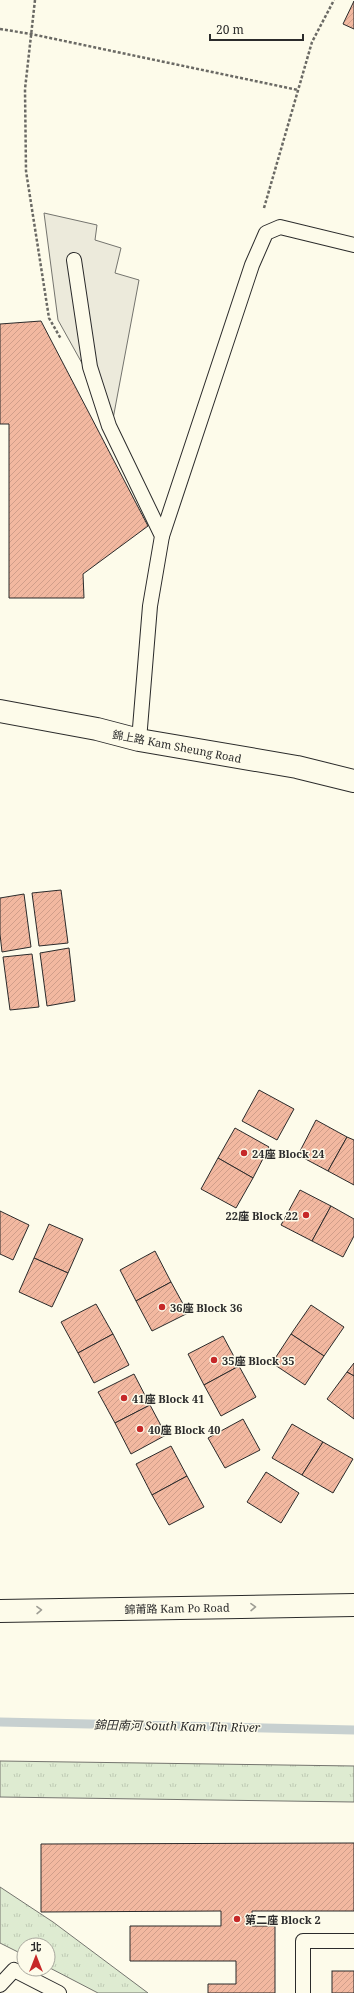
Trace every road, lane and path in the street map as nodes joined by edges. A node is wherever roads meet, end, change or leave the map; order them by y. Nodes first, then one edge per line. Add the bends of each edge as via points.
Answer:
1 (35, 0) edge
2 (334, 0) edge
3 (0, 29) edge
4 (31, 34) junction
5 (298, 90) junction
6 (264, 210) dead end
7 (354, 245) edge
8 (74, 260) dead end
9 (64, 345) dead end
10 (162, 536) junction
11 (0, 711) edge
12 (138, 740) junction
13 (354, 781) edge
14 (354, 1605) edge
15 (0, 1611) edge
16 (354, 1941) edge
17 (0, 1985) edge
18 (59, 1993) edge
19 (303, 1993) edge

1 - 4 path
2 - 5 path via 312,42
3 - 4 path
4 - 5 path
4 - 9 path via 25,89 26,171 49,318
5 - 6 path
7 - 10 lane via 280,227 266,233 252,265
8 - 10 lane via 90,367 104,411
10 - 12 lane via 150,606
11 - 12 main road, 錦上路 Kam Sheung Road via 97,729
12 - 13 main road, 錦上路 Kam Sheung Road via 297,768
15 -> 14 main road, 錦莆路 Kam Po Road
16 - 19 lane via 303,1941
17 - 18 lane via 14,1970

